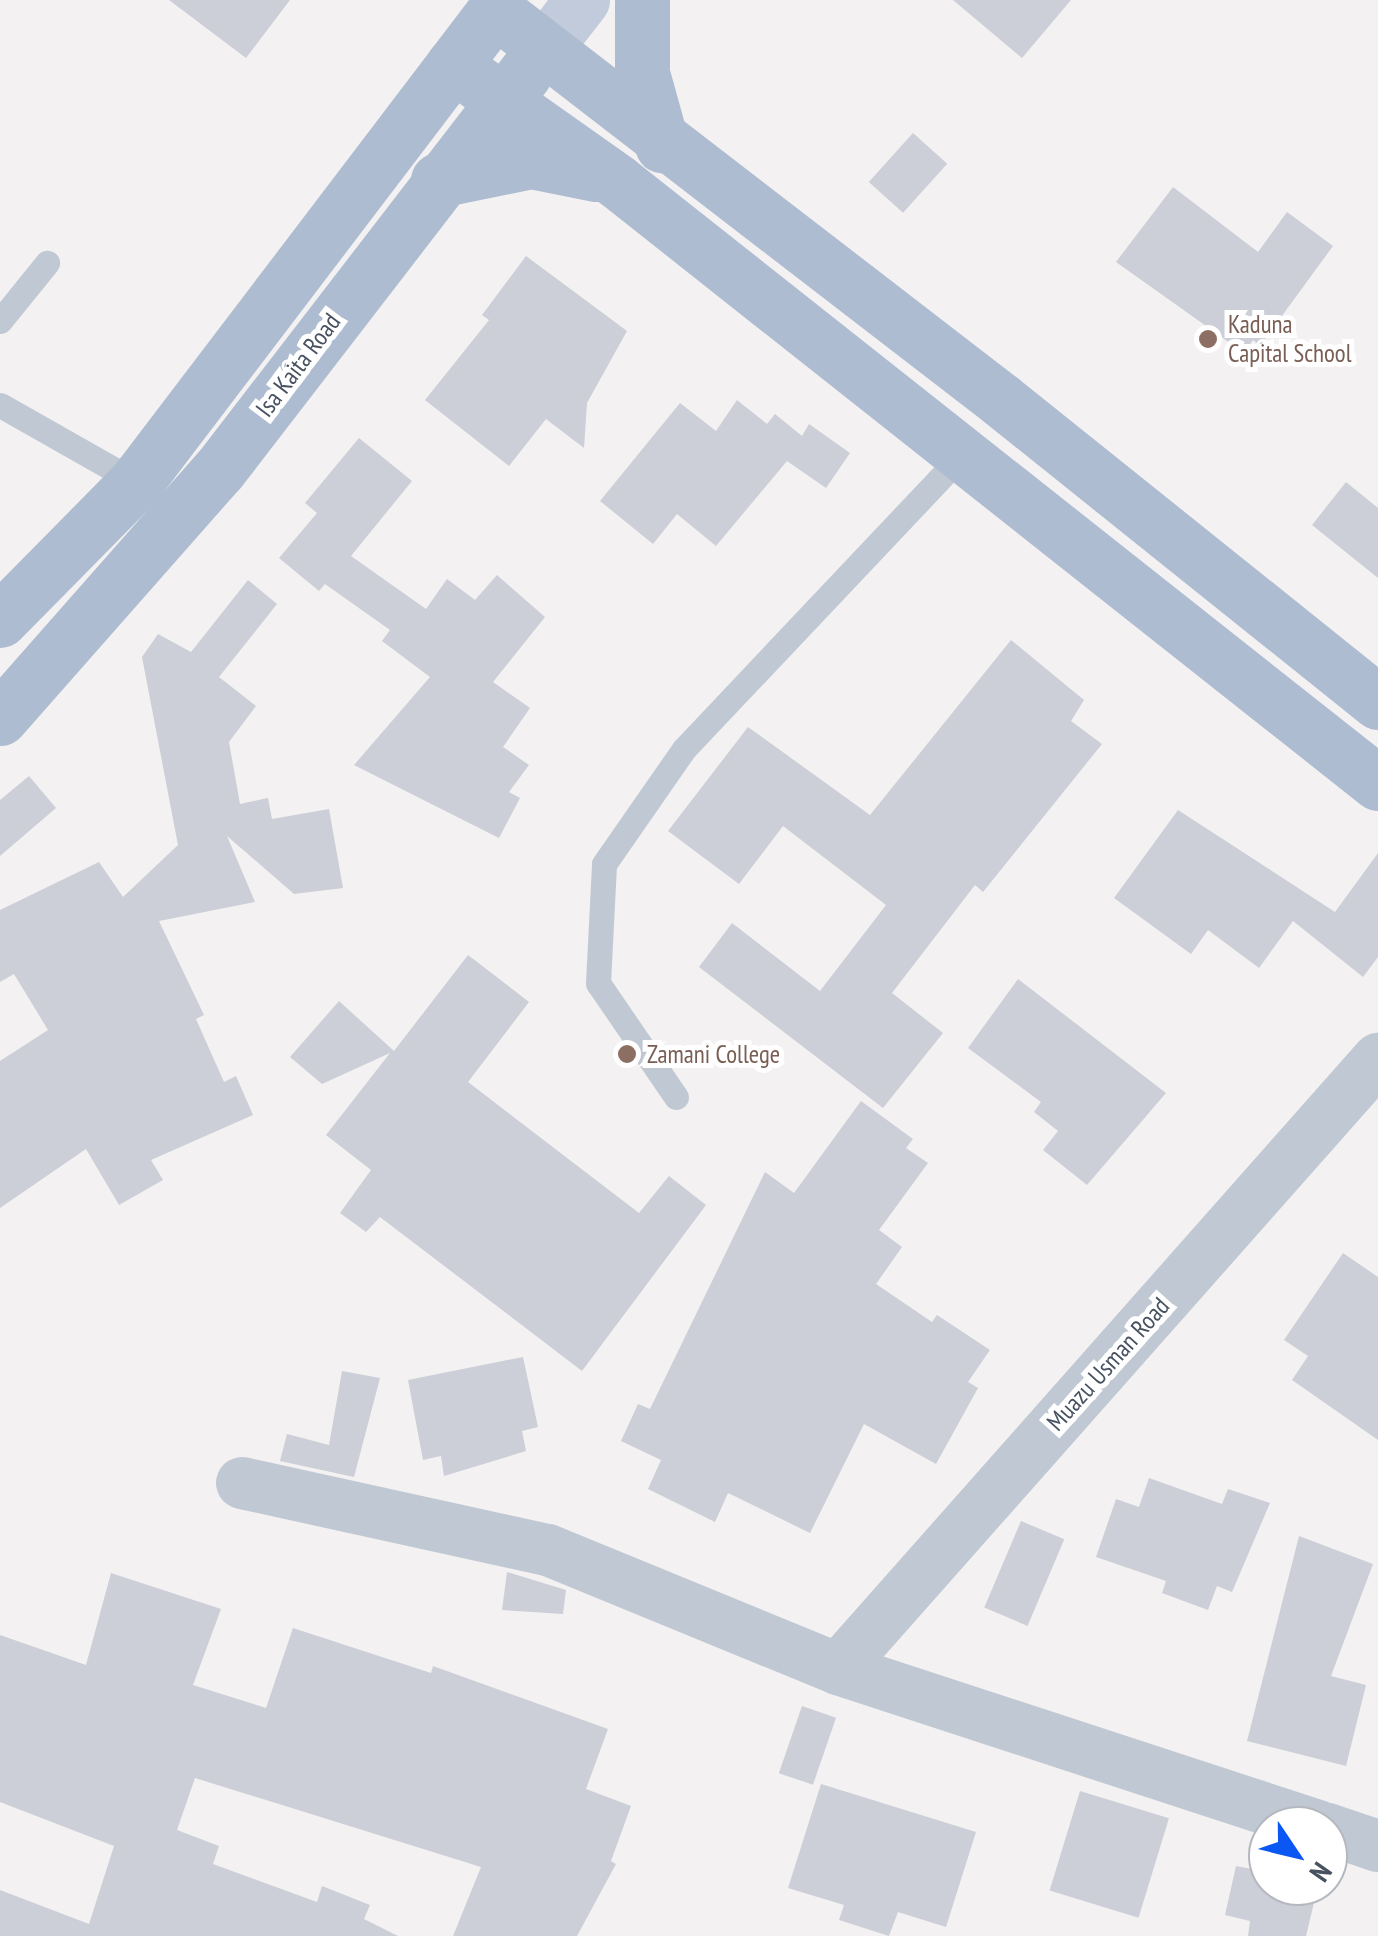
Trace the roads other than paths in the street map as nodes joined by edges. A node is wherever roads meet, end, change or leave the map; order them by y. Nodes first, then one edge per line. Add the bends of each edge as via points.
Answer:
1 (582, 0) edge
2 (642, 0) edge
3 (499, 5) edge
4 (544, 49) junction
5 (453, 66) junction
6 (502, 100) junction
7 (662, 145) junction
8 (438, 180) junction
9 (618, 182) junction
10 (46, 263) dead end
11 (0, 321) edge
12 (0, 405) edge
13 (964, 453) junction
14 (136, 482) junction
15 (0, 620) edge
16 (1378, 702) edge
17 (0, 718) edge
18 (1378, 784) edge
19 (1378, 1059) edge
20 (676, 1097) dead end
21 (242, 1482) dead end
22 (838, 1669) junction
23 (1257, 1806) edge
24 (1348, 1836) edge
25 (1378, 1846) edge

1 - 4 main road, Isa Kaita Road
2 - 7 main road via 642,73
3 - 4 main road
3 - 5 main road
4 - 6 main road, Isa Kaita Road
4 - 7 main road
5 - 6 main road
5 - 14 main road
6 - 8 main road, Isa Kaita Road
6 - 9 main road
7 - 16 main road via 1000,400
8 - 9 main road via 531,161 570,164
8 - 17 main road, Isa Kaita Road via 219,470
9 - 13 main road
10 - 11 lane
12 - 14 lane
13 - 18 main road
13 - 20 lane via 684,749 604,864 598,983
14 - 15 main road
19 - 22 street, Muazu Usman Road
21 - 22 street via 548,1550
22 - 23 street
24 - 25 street

